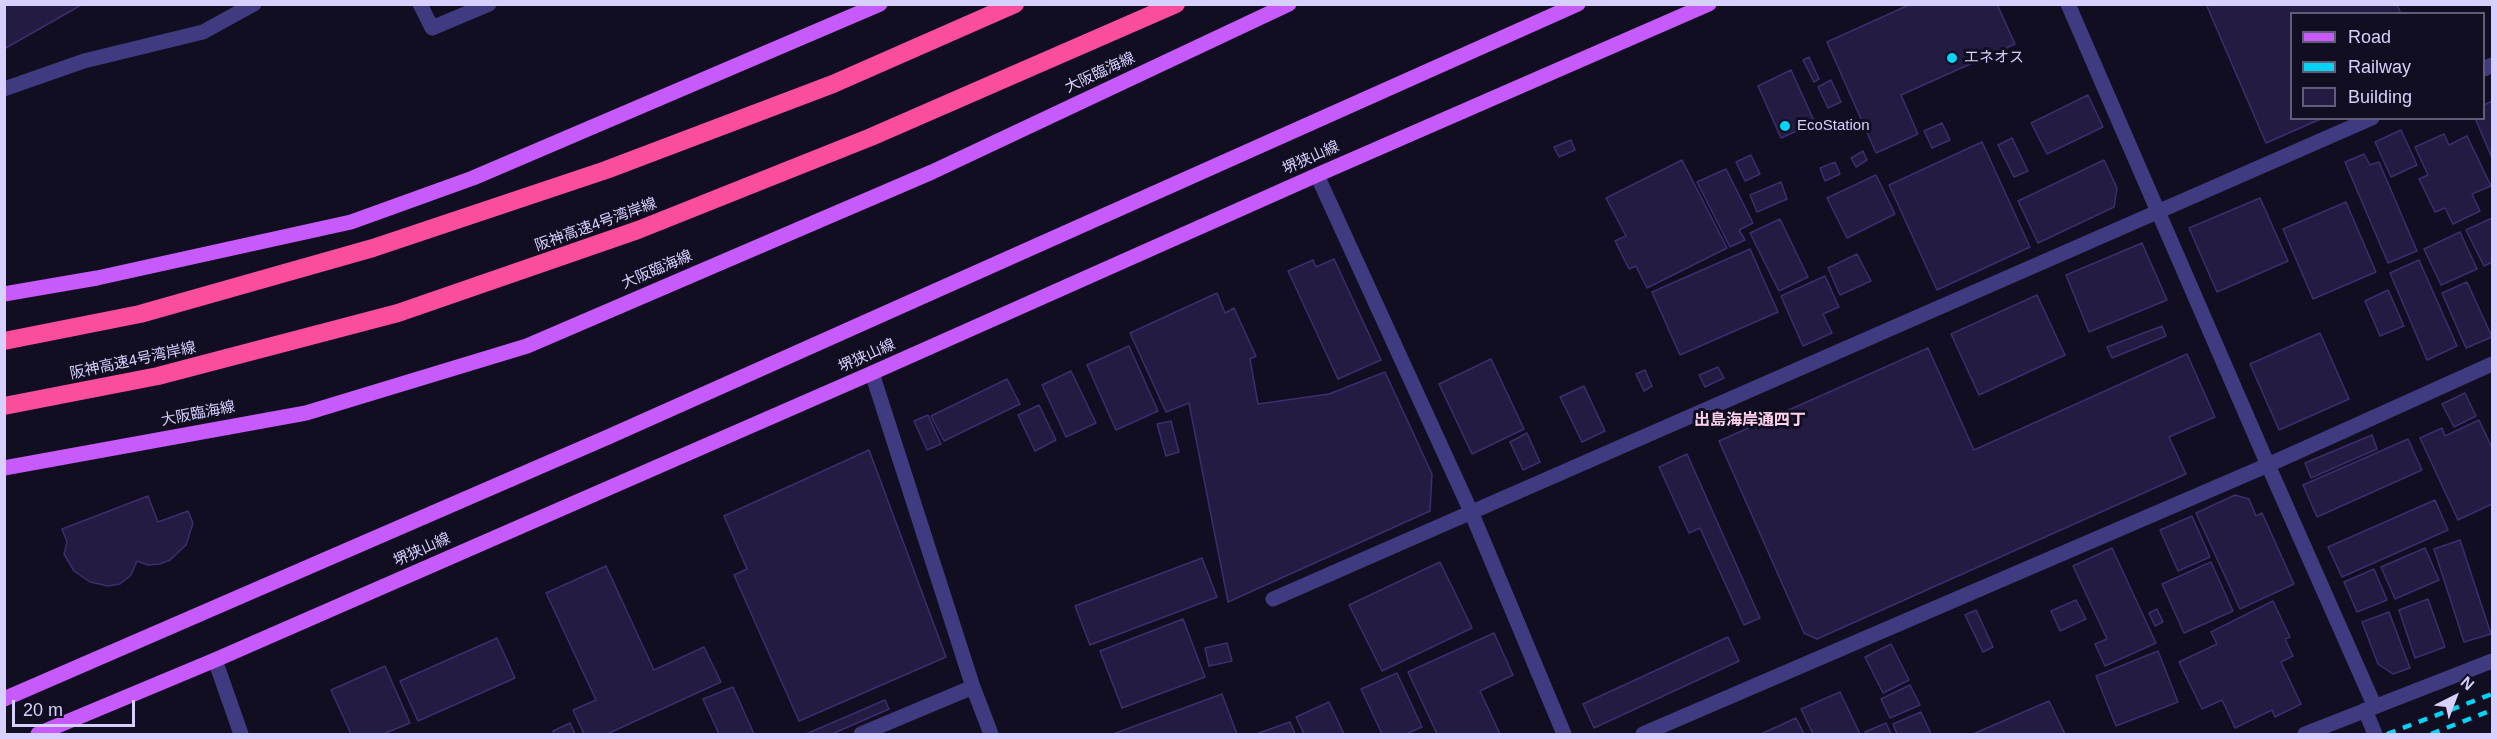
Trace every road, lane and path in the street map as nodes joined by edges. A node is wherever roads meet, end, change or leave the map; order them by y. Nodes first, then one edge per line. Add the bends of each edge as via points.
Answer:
1 (254, 4) edge
2 (420, 4) edge
3 (489, 4) edge
4 (880, 4) edge
5 (1015, 4) edge
6 (1176, 4) edge
7 (1289, 4) edge
8 (1578, 4) edge
9 (1709, 4) edge
10 (2068, 4) edge
11 (4, 89) edge
12 (2367, 120) edge
13 (1317, 175) junction
14 (2158, 213) junction
15 (4, 294) edge
16 (4, 341) edge
17 (2493, 364) edge
18 (872, 374) junction
19 (4, 406) edge
20 (2268, 465) junction
21 (4, 468) edge
22 (1472, 514) junction
23 (1273, 600) dead end
24 (215, 660) junction
25 (2493, 661) edge
26 (973, 687) junction
27 (4, 699) edge
28 (2370, 708) junction
29 (38, 735) edge
30 (241, 735) edge
31 (861, 735) edge
32 (991, 735) edge
33 (1564, 735) edge
34 (1643, 735) edge
35 (2305, 735) edge
36 (2375, 735) edge

1 - 11 street via 203,32 84,61
2 - 3 street via 432,28
4 - 15 main road via 473,178 351,222 97,278
5 - 16 highway via 811,93 606,170 373,248 140,314
6 - 19 highway, 阪神高速4号湾岸線 via 871,137 650,226 398,313 159,376
7 - 21 main road, 大阪臨海線 via 932,172 527,346 306,413
8 - 27 main road, 堺狭山線 via 608,437
9 - 13 main road, 堺狭山線
10 - 14 street
12 - 14 street
13 - 18 main road, 堺狭山線
13 - 22 street
14 - 20 street
14 - 22 street
17 - 20 street
18 - 24 main road, 堺狭山線
18 - 26 street
20 - 28 street
20 - 34 street
22 - 23 street
22 - 33 street
24 - 29 main road, 堺狭山線
24 - 30 street
25 - 28 street
26 - 31 street
26 - 32 street
28 - 35 street
28 - 36 street

